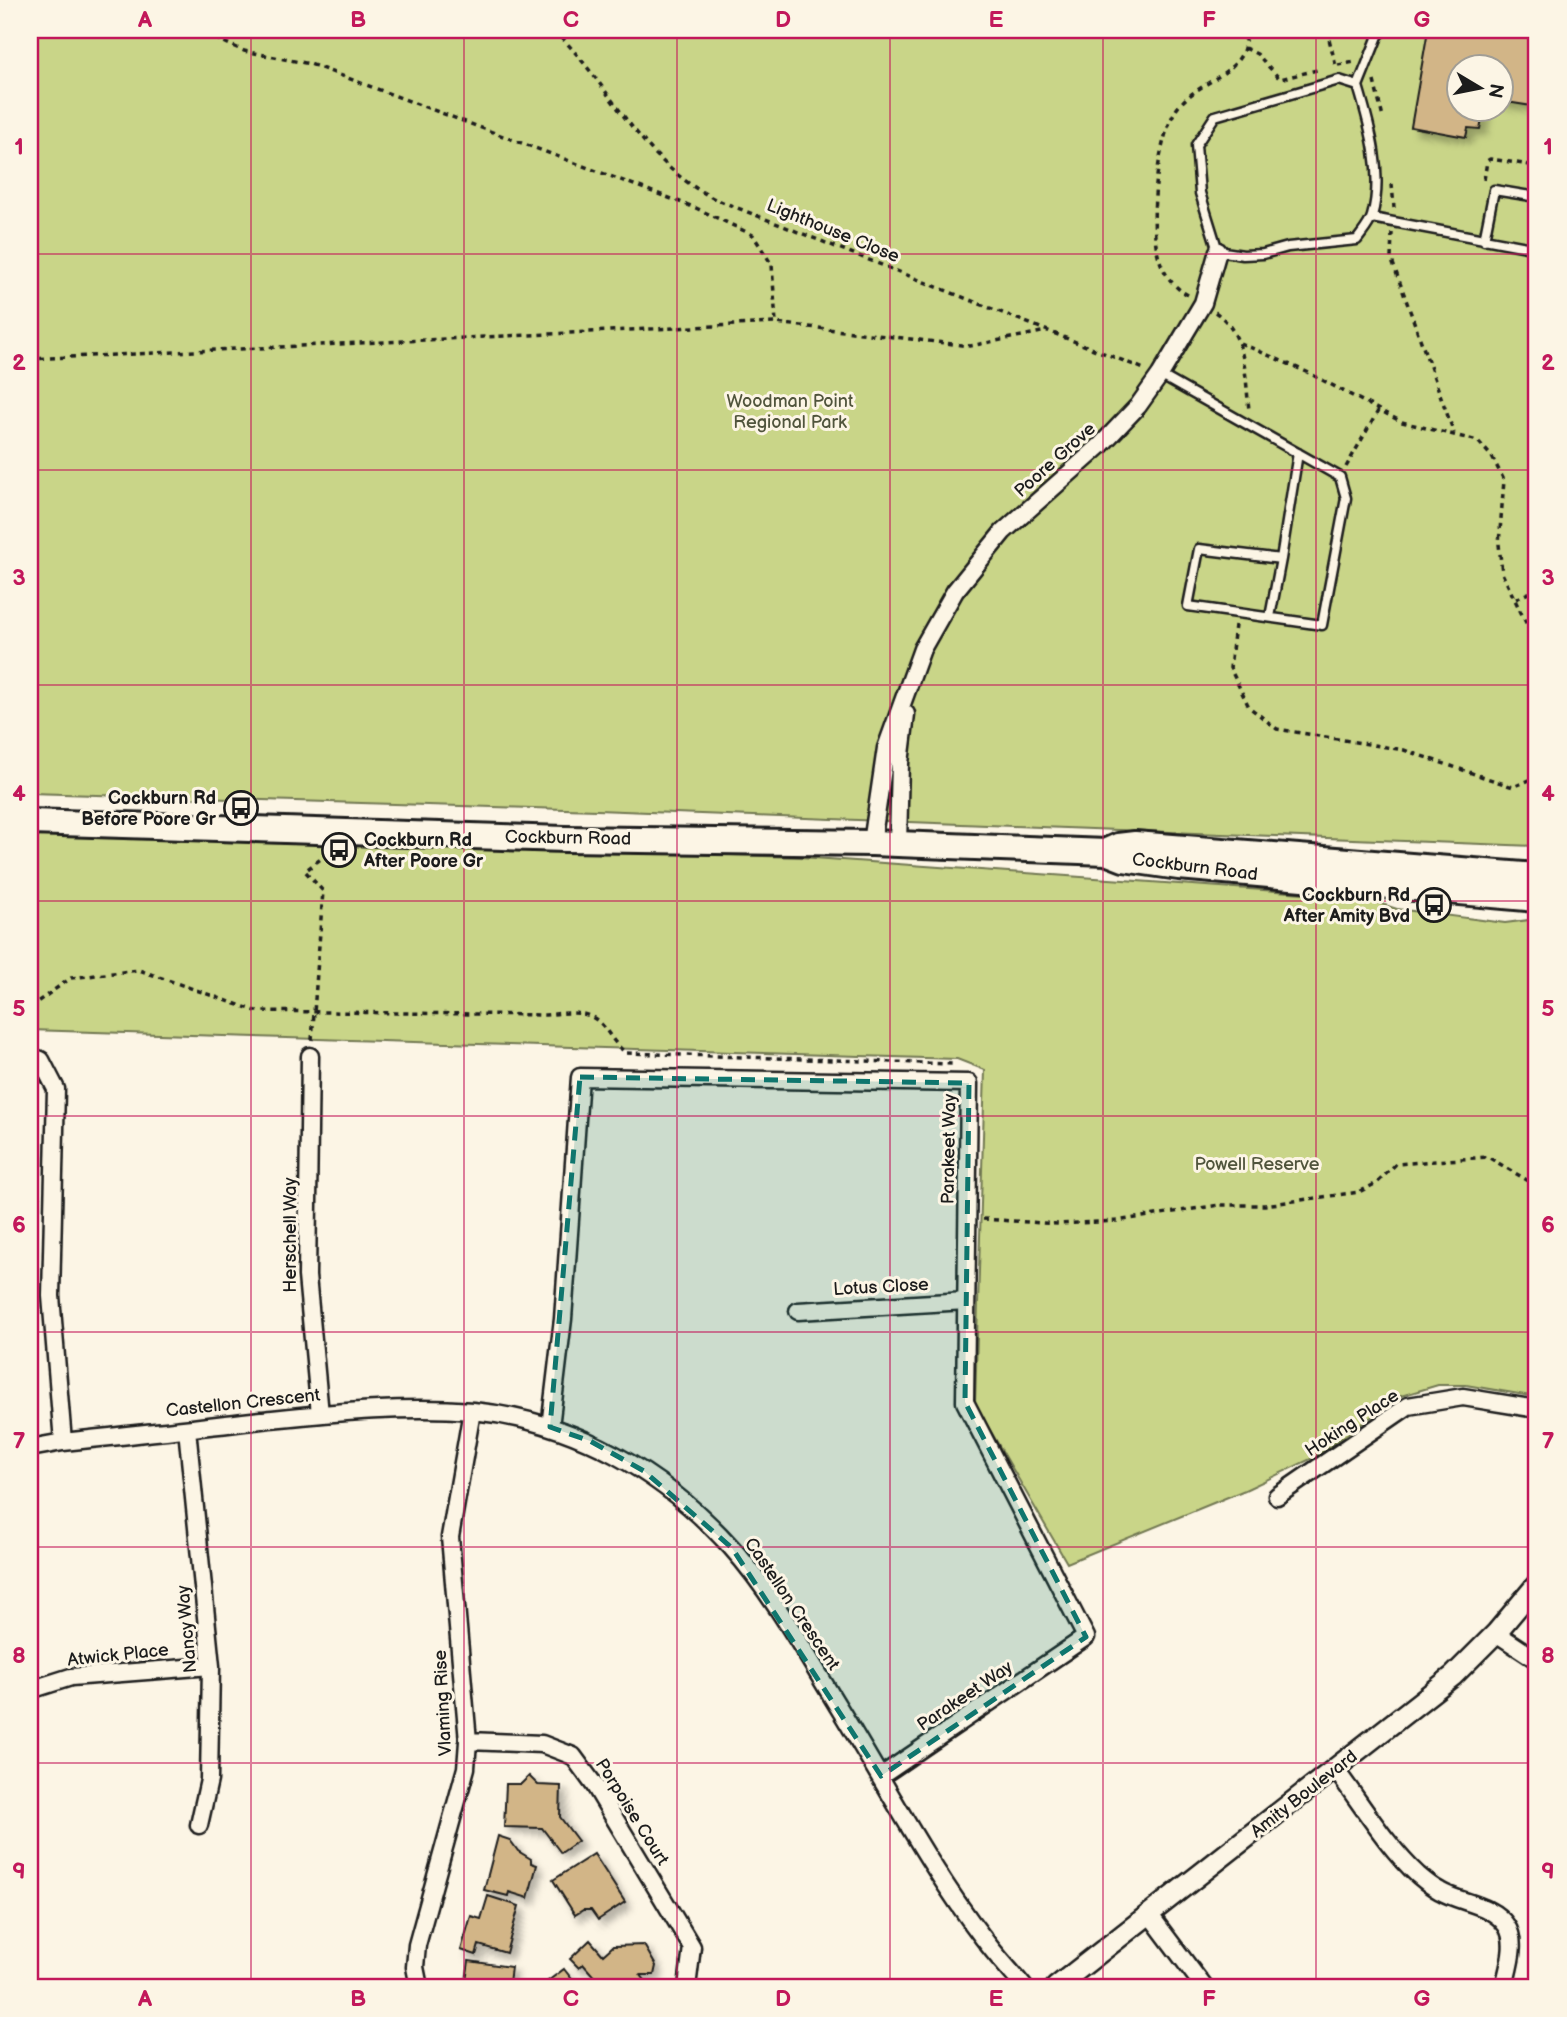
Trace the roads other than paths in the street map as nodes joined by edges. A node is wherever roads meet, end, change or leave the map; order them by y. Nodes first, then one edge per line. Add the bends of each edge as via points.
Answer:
1 (1384, 30) edge
2 (1358, 86) junction
3 (1537, 198) edge
4 (1372, 218) junction
5 (1484, 240) junction
6 (1537, 249) edge
7 (1218, 251) junction
8 (1160, 376) junction
9 (1298, 453) junction
10 (1281, 559) junction
11 (1270, 617) junction
12 (909, 691) junction
13 (30, 822) edge
14 (872, 843) junction
15 (898, 844) junction
16 (1105, 852) junction
17 (1537, 876) edge
18 (1537, 899) edge
19 (30, 1056) edge
20 (310, 1056) road end
21 (966, 1301) junction
22 (798, 1311) dead end
23 (1537, 1409) edge
24 (472, 1411) junction
25 (320, 1414) junction
26 (550, 1427) junction
27 (187, 1429) junction
28 (63, 1442) junction
29 (30, 1448) edge
30 (1277, 1496) dead end
31 (1537, 1584) edge
32 (1496, 1633) junction
33 (1537, 1660) edge
34 (211, 1665) junction
35 (30, 1690) edge
36 (468, 1741) junction
37 (1335, 1769) junction
38 (881, 1776) junction
39 (199, 1825) dead end
40 (1150, 1915) junction
41 (419, 1987) edge
42 (687, 1987) edge
43 (1024, 1987) edge
44 (1056, 1987) edge
45 (1204, 1987) edge
46 (1504, 1987) edge

1 - 2 lane
2 - 4 lane via 1371,129 1376,185
2 - 7 lane via 1339,80 1215,116 1196,145 1200,193
3 - 5 lane via 1494,190
4 - 5 lane
4 - 7 lane via 1357,240 1263,254
5 - 6 lane
7 - 8 street, Poore Grove via 1203,303
8 - 9 lane
8 - 12 street, Poore Grove via 1100,446 1003,532 955,591 922,649
9 - 10 lane
9 - 11 lane via 1340,477 1346,498 1322,625
10 - 11 lane
10 - 11 lane via 1199,549 1188,606
12 - 14 street, Poore Grove via 886,748
12 - 15 street, Poore Grove via 900,763
13 - 14 main road, Cockburn Road via 565,839
14 - 15 main road, Cockburn Road
15 - 16 main road, Cockburn Road
16 - 17 main road, Cockburn Road via 1135,844
16 - 18 main road, Cockburn Road via 1179,867
19 - 28 street via 41,1060 56,1089 51,1296
20 - 25 street, Herschell Way via 307,1276
21 - 22 street, Lotus Close
21 - 26 street, Parakeet Way via 969,1083 580,1077 563,1319
21 - 38 street, Parakeet Way via 964,1402 1086,1637
23 - 30 street, Hoking Place via 1463,1397 1408,1406
24 - 25 street, Castellon Crescent
24 - 26 street, Castellon Crescent
24 - 36 street, Vlaming Rise via 450,1537
25 - 27 street, Castellon Crescent
26 - 38 street, Castellon Crescent via 590,1441 644,1471 732,1548 757,1579
27 - 28 street, Castellon Crescent
27 - 34 street, Nancy Way
28 - 29 street, Castellon Crescent
31 - 32 street, Amity Boulevard
32 - 33 street
32 - 37 street, Amity Boulevard via 1453,1676
34 - 35 street, Atwick Place via 71,1677
34 - 39 street, Nancy Way via 209,1780
36 - 41 street, Vlaming Rise via 466,1768 417,1945
36 - 42 street, Porpoise Court via 542,1744 573,1756 692,1947
37 - 40 street, Amity Boulevard
37 - 46 street via 1419,1876 1440,1892 1489,1910 1507,1926 1512,1937
38 - 43 street, Castellon Crescent via 951,1892
40 - 44 street, Amity Boulevard
40 - 45 street

